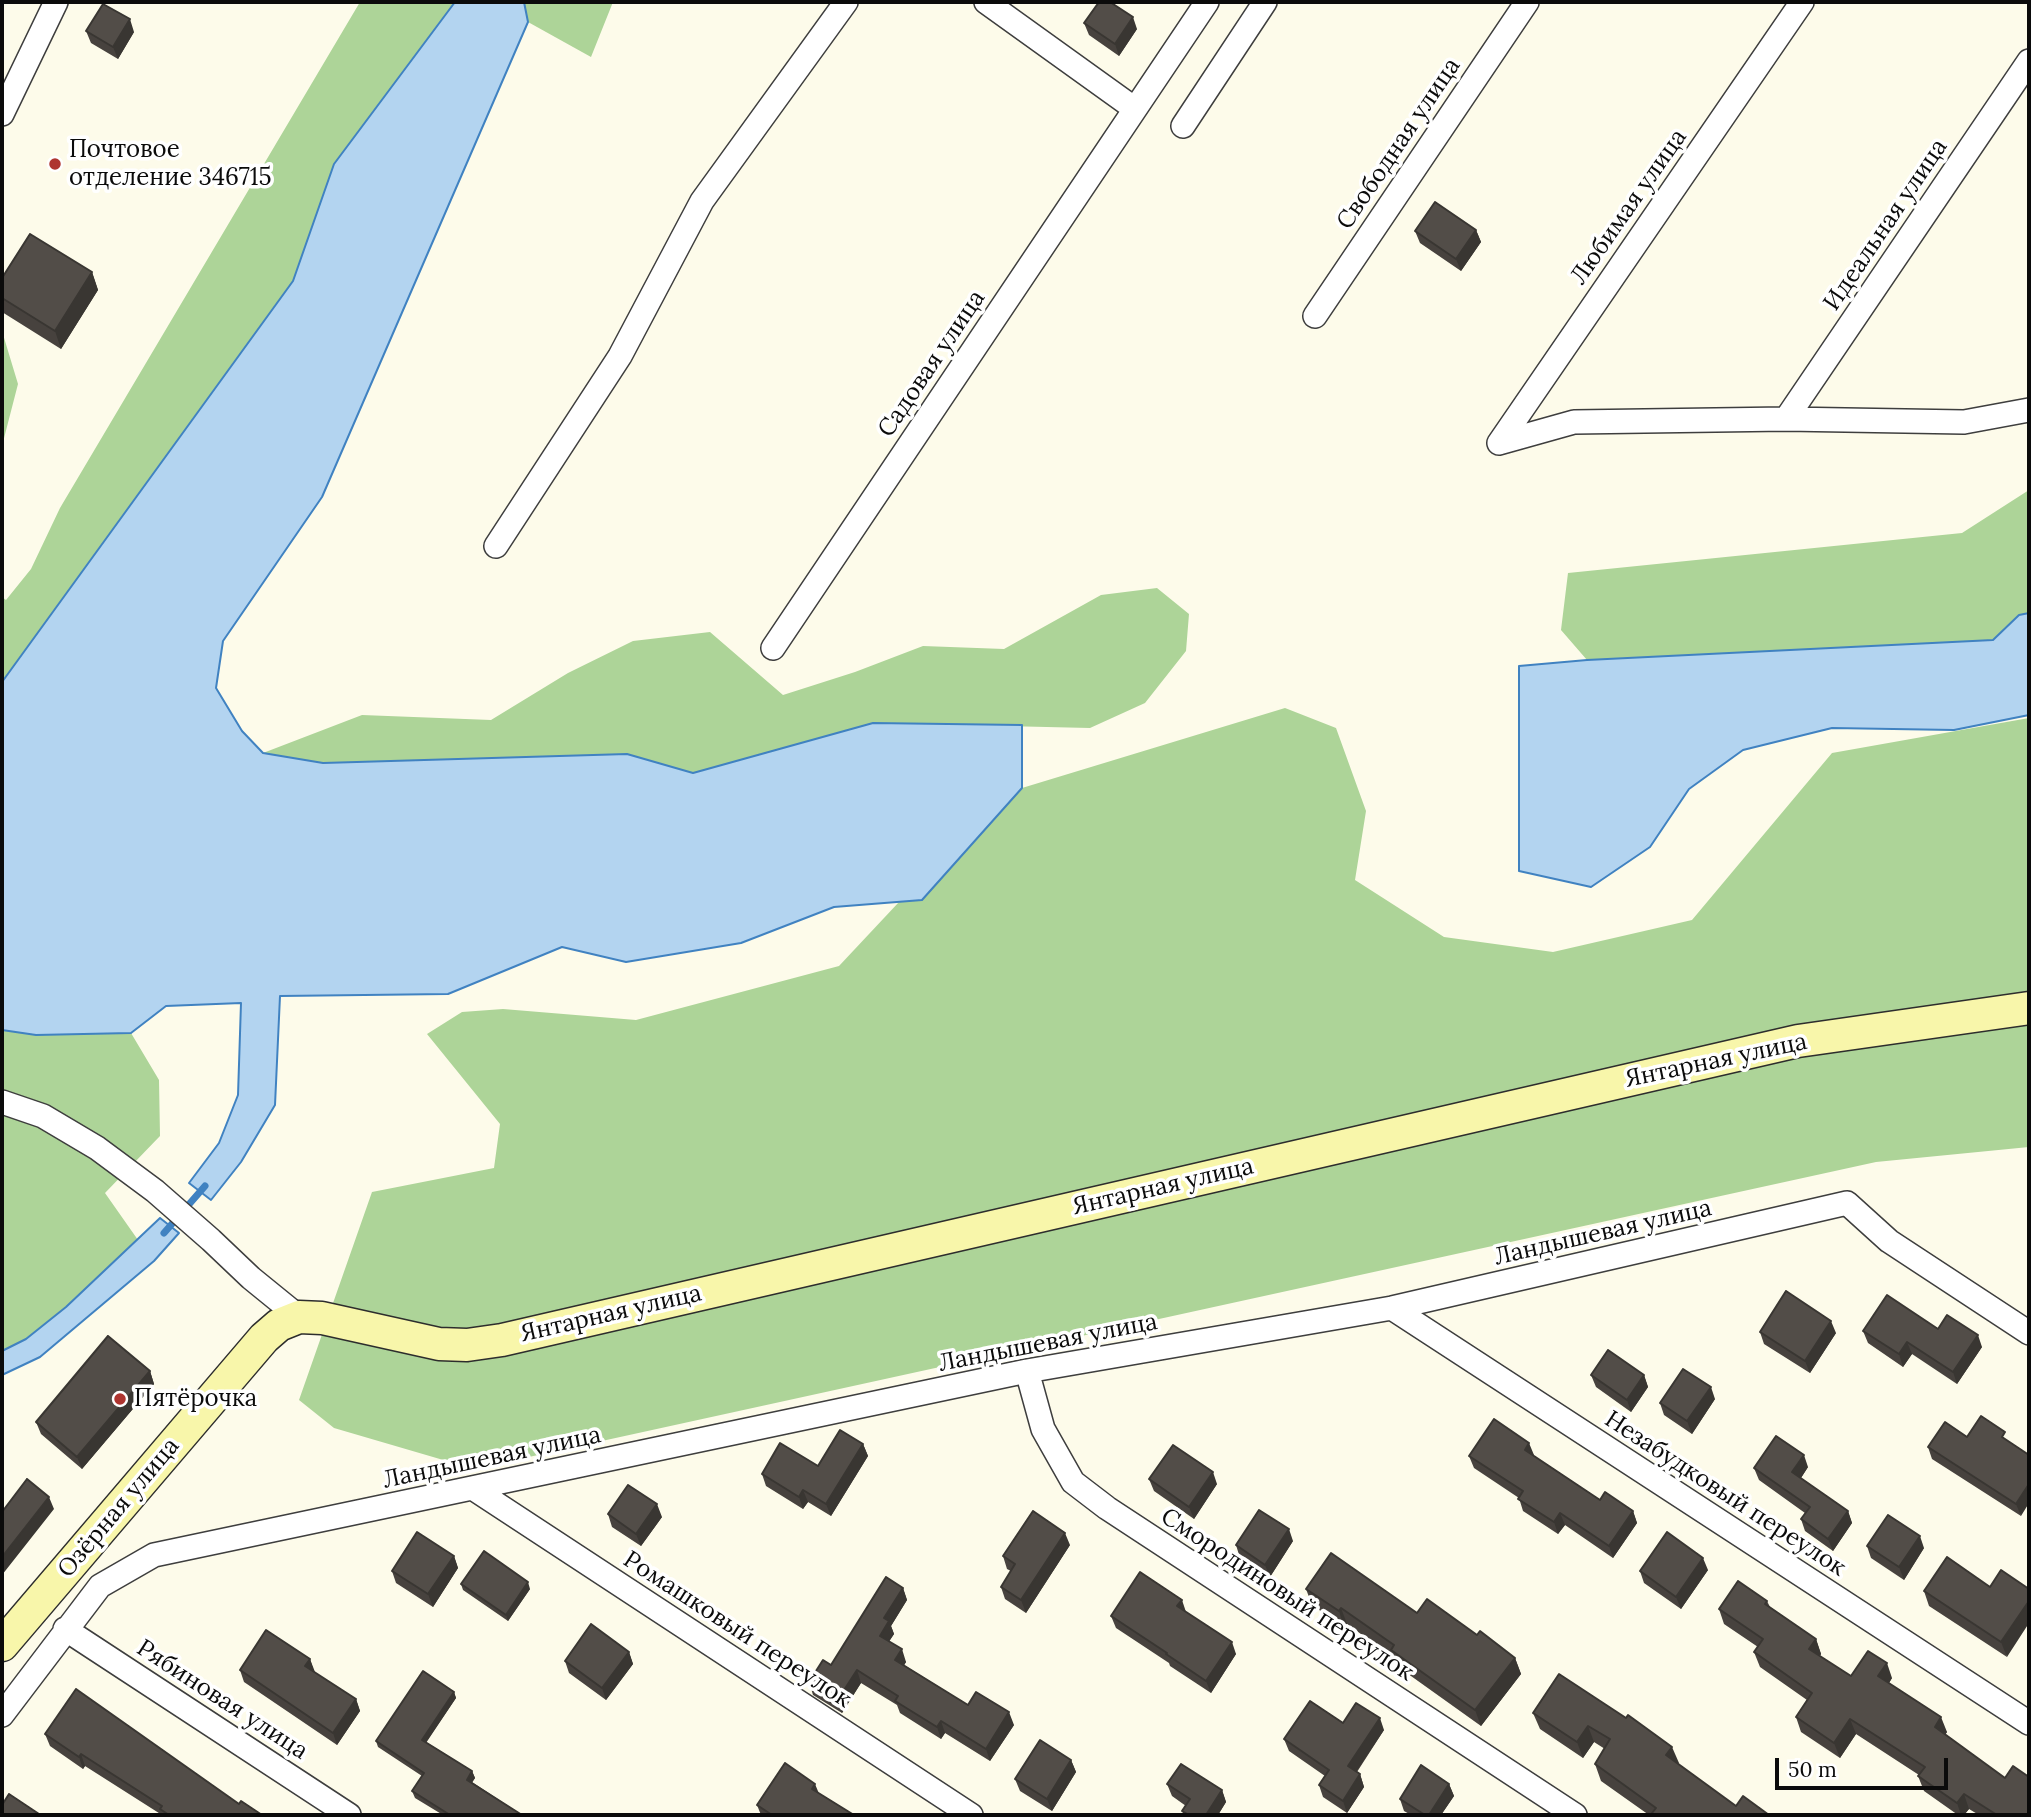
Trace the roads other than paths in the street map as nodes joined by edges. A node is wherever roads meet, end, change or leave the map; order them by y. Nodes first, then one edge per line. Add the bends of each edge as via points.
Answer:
1 (56, 2) edge
2 (846, 2) edge
3 (986, 2) edge
4 (1207, 2) edge
5 (1265, 2) edge
6 (1527, 2) edge
7 (1802, 2) edge
8 (2029, 61) edge
9 (1135, 109) junction
10 (2, 114) edge
11 (1183, 126) dead end
12 (1315, 316) dead end
13 (2029, 410) edge
14 (1786, 419) junction
15 (496, 546) dead end
16 (773, 648) dead end
17 (2029, 1008) edge
18 (2, 1102) edge
19 (1392, 1308) junction
20 (299, 1317) junction
21 (2029, 1333) edge
22 (1027, 1371) junction
23 (474, 1489) junction
24 (65, 1629) junction
25 (2, 1645) edge
26 (2, 1715) edge
27 (2029, 1723) edge
28 (347, 1815) edge
29 (971, 1815) edge
30 (1575, 1815) edge

1 - 10 street
2 - 15 street via 702,201 620,356
3 - 9 street
4 - 9 street, Садовая улица
5 - 11 street
6 - 12 street, Свободная улица
7 - 14 street, Любимая улица via 1499,443 1574,422
8 - 14 street, Идеальная улица
9 - 16 street, Садовая улица
13 - 14 street via 1964,422
17 - 20 street, Янтарная улица via 1798,1041 502,1340 439,1344 323,1318
18 - 20 street via 43,1116 97,1148 155,1191
19 - 21 street, Ландышевая улица via 1847,1203 1889,1241
19 - 22 street, Ландышевая улица
19 - 27 street, Незабудковый переулок
20 - 25 street, Озёрная улица via 264,1338
22 - 23 street, Ландышевая улица
22 - 30 street, Смородиновый переулок via 1043,1429 1073,1482
23 - 24 street, Ландышевая улица via 154,1555 100,1586
23 - 29 street, Ромашковый переулок
24 - 26 street, Ландышевая улица
24 - 28 street, Рябиновая улица

